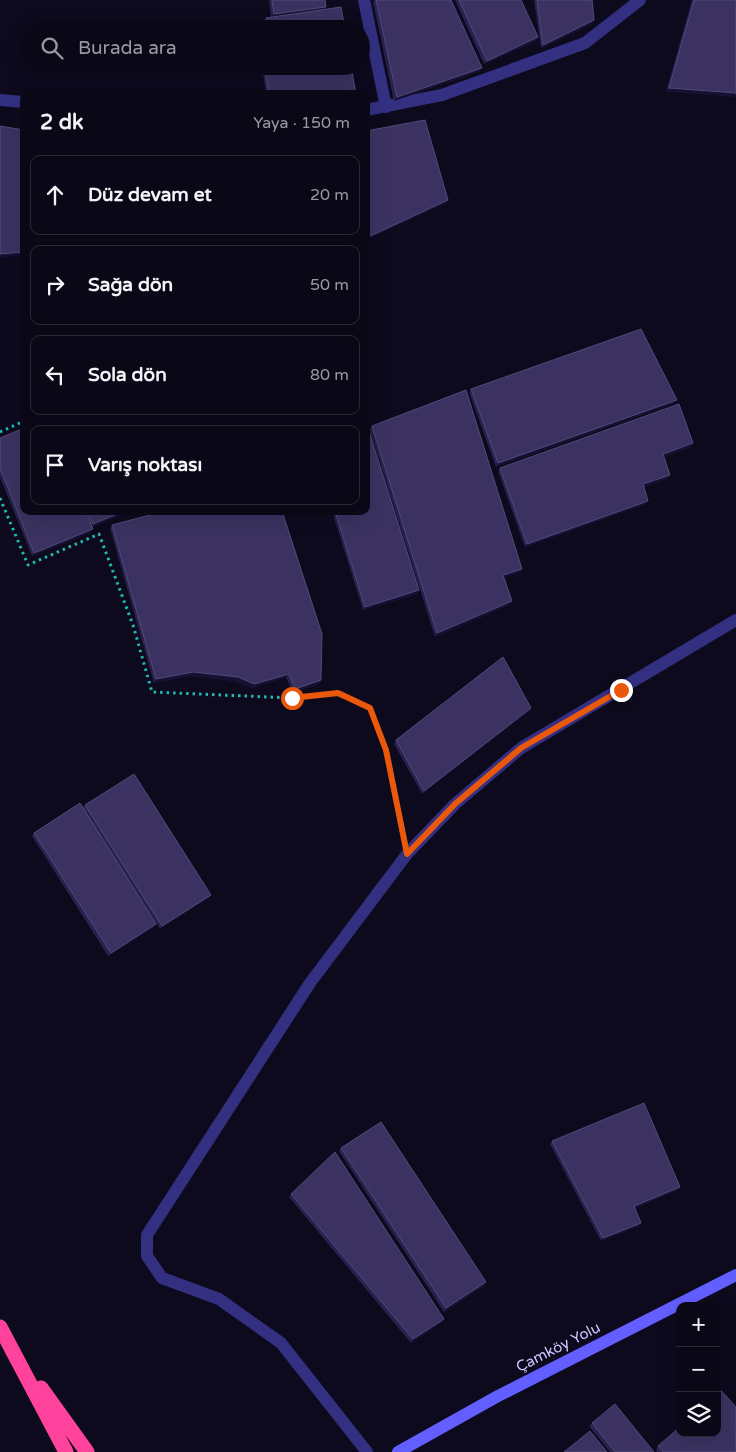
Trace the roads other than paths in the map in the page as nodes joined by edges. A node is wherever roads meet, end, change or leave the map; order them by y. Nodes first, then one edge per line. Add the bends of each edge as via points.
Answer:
1 (364, 0) edge
2 (640, 0) edge
3 (368, 20) edge
4 (370, 29) edge
5 (0, 100) edge
6 (20, 102) edge
7 (386, 107) junction
8 (370, 109) edge
9 (736, 620) edge
10 (736, 1275) edge
11 (0, 1327) edge
12 (7, 1341) junction
13 (66, 1452) edge
14 (87, 1452) edge
15 (366, 1452) edge
16 (398, 1452) edge

1 - 3 street
2 - 7 street via 585,43 442,95
4 - 7 street
5 - 6 street
7 - 8 street
9 - 15 street via 521,748 455,804 407,854 310,983 147,1235 147,1256 162,1278 219,1300 281,1343
10 - 16 main road, Çamköy Yolu via 498,1396
11 - 12 highway
12 - 13 highway
12 - 14 highway

